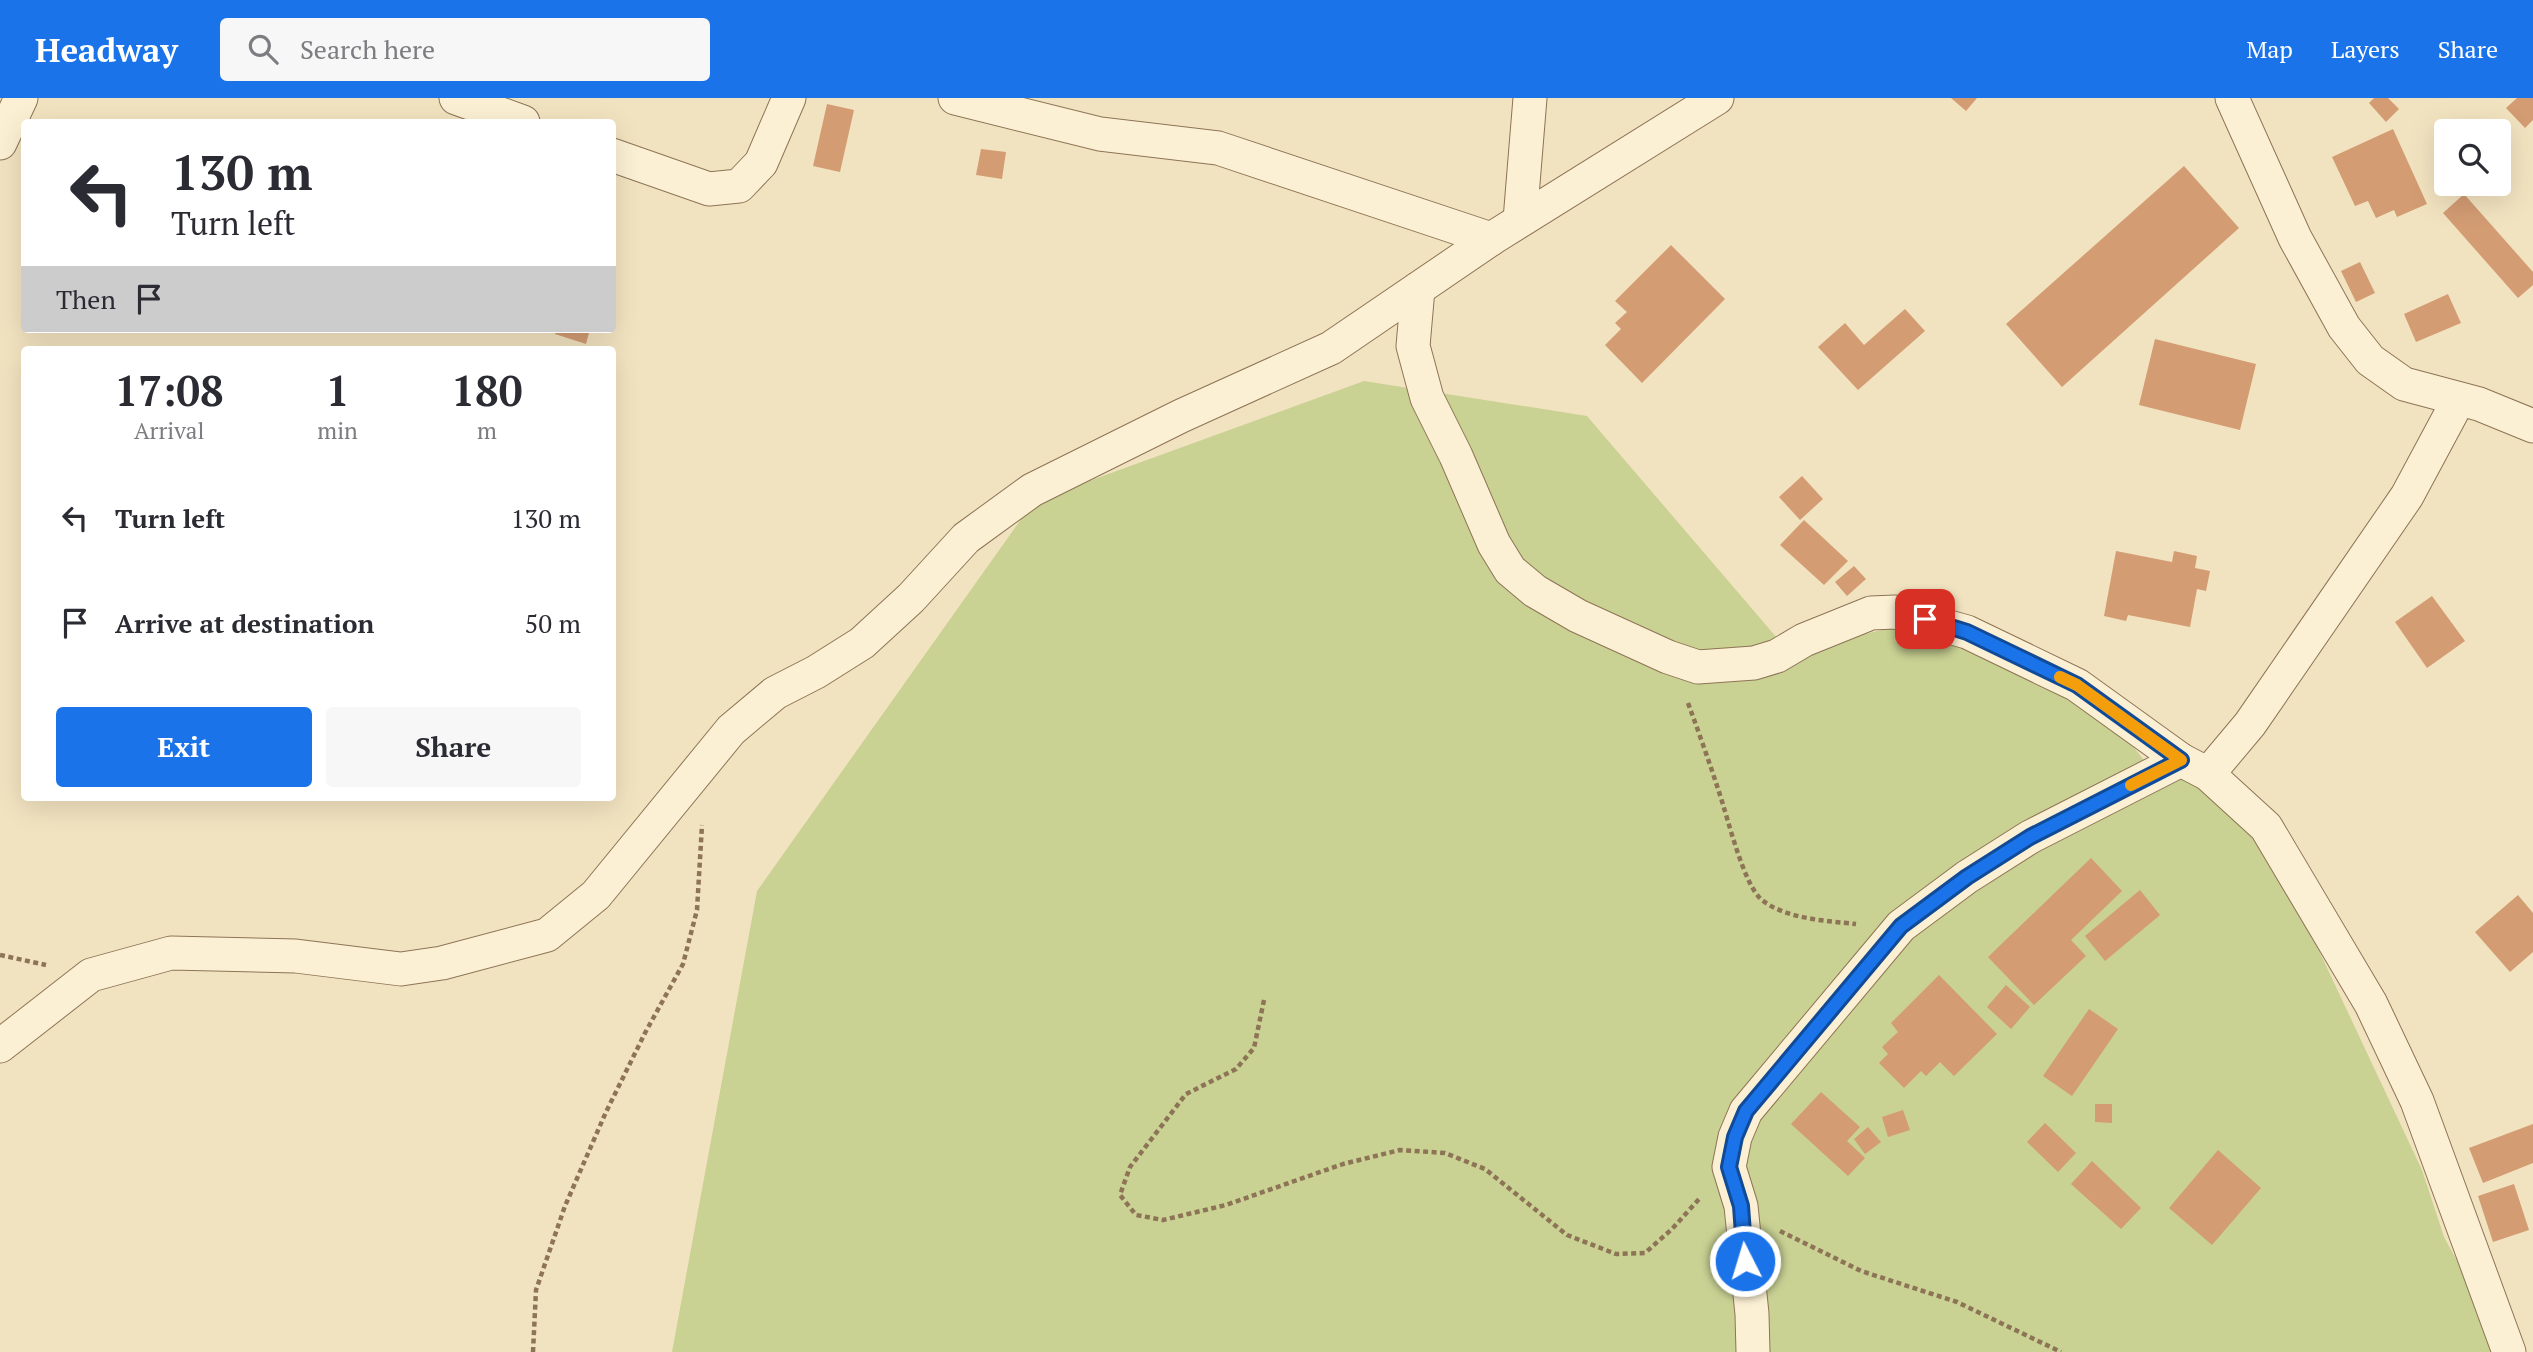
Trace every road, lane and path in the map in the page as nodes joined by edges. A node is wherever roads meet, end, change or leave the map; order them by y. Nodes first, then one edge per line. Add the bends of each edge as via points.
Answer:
1 (21, 98) edge
2 (456, 98) edge
3 (789, 98) edge
4 (955, 98) edge
5 (1530, 98) edge
6 (1717, 98) edge
7 (2232, 98) edge
8 (515, 119) edge
9 (0, 143) edge
10 (616, 156) edge
11 (1520, 220) junction
12 (1490, 239) junction
13 (1418, 289) junction
14 (2459, 399) junction
15 (2533, 426) edge
16 (1668, 657) junction
17 (705, 761) junction
18 (2194, 767) junction
19 (1901, 926) junction
20 (1264, 1000) dead end
21 (0, 1046) edge
22 (1729, 1167) junction
23 (1741, 1206) junction
24 (533, 1352) edge
25 (1753, 1352) edge
26 (2061, 1352) edge
27 (2509, 1352) edge

1 - 9 street
2 - 8 street
3 - 10 street via 761,163 739,186 709,189
4 - 12 street via 1100,134 1218,148
5 - 11 street
6 - 11 street
7 - 14 street via 2295,237 2344,327 2370,360 2404,384
11 - 12 street
12 - 13 street
13 - 16 street via 1413,346 1427,398 1510,569 1535,591 1578,616
13 - 17 street via 1331,348 1032,490 966,538 862,643 775,693 731,730
14 - 15 street
14 - 18 street via 2407,496 2250,724
16 - 18 street via 1698,667 1754,663 1871,613 1895,612 1967,632 2077,685
16 - 19 path via 1689,704 1741,860 1761,900 1783,911 1829,921
17 - 21 street via 596,895 547,935 401,969 296,956 171,953 91,975
17 - 24 path via 697,910 683,964 606,1112 565,1206 536,1290
18 - 19 street via 2030,837
18 - 27 street via 2266,827 2371,1004 2417,1101
19 - 22 street via 1746,1111
20 - 22 path via 1255,1048 1236,1069 1186,1094 1130,1167 1120,1195 1136,1215 1163,1220 1226,1205 1343,1164 1400,1150 1445,1153 1486,1169 1567,1236 1616,1254 1645,1253
22 - 23 street
23 - 25 street
23 - 26 path via 1790,1237 1861,1271 1957,1302

